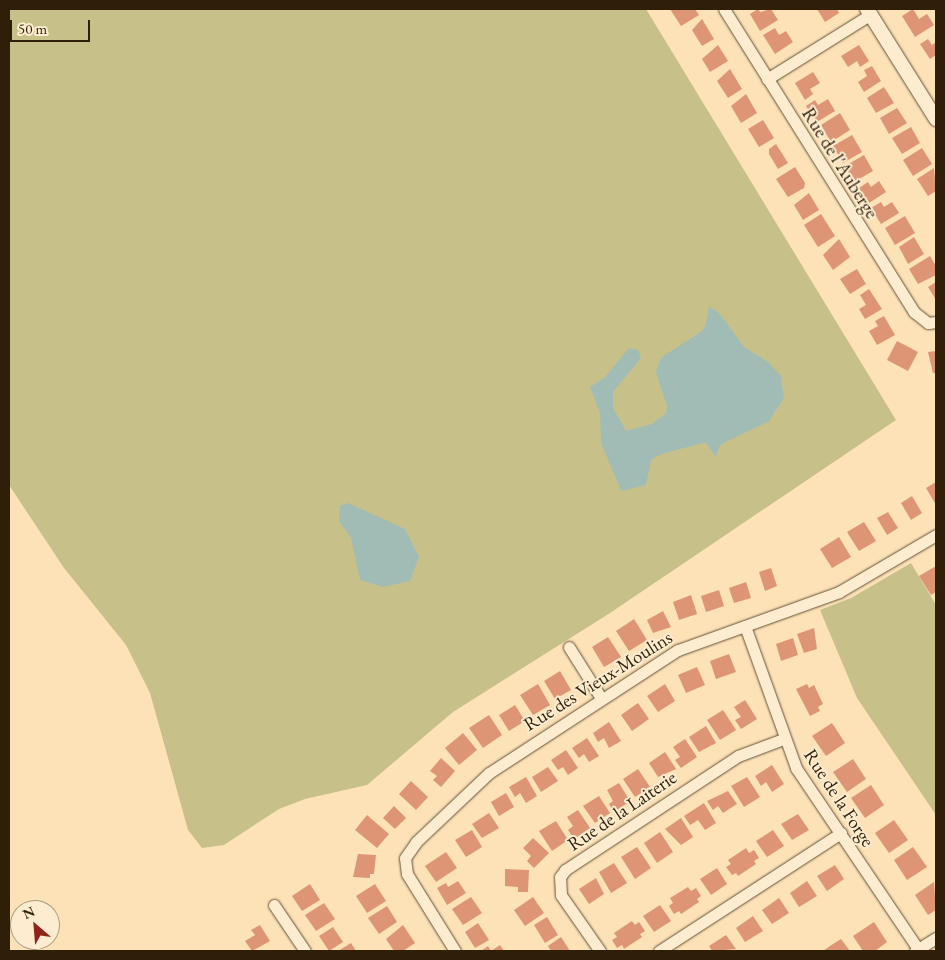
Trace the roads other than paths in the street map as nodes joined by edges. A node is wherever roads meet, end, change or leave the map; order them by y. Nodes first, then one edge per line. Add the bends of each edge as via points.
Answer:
1 (724, 9) edge
2 (869, 12) edge
3 (767, 79) junction
4 (936, 119) edge
5 (936, 322) edge
6 (936, 535) edge
7 (745, 626) junction
8 (569, 647) dead end
9 (601, 698) junction
10 (783, 739) junction
11 (841, 833) junction
12 (274, 905) dead end
13 (936, 938) edge
14 (916, 950) edge
15 (305, 951) edge
16 (455, 951) edge
17 (600, 951) edge
18 (659, 951) edge

1 - 3 street, Rue de l'Auberge
2 - 3 street
2 - 4 street
3 - 5 street, Rue de l'Auberge via 914,312 928,323
6 - 7 street, Rue des Vieux-Moulins via 849,587
7 - 9 street, Rue des Vieux-Moulins via 678,650
7 - 10 street, Rue de la Forge
8 - 9 street
9 - 16 street, Rue des Vieux-Moulins via 489,773 409,850 405,858 407,874
10 - 11 street, Rue de la Forge via 802,778
10 - 17 street, Rue de la Laiterie via 738,756 565,870 560,877 561,894
11 - 14 street, Rue de la Forge
11 - 18 street
12 - 15 street
13 - 14 street

